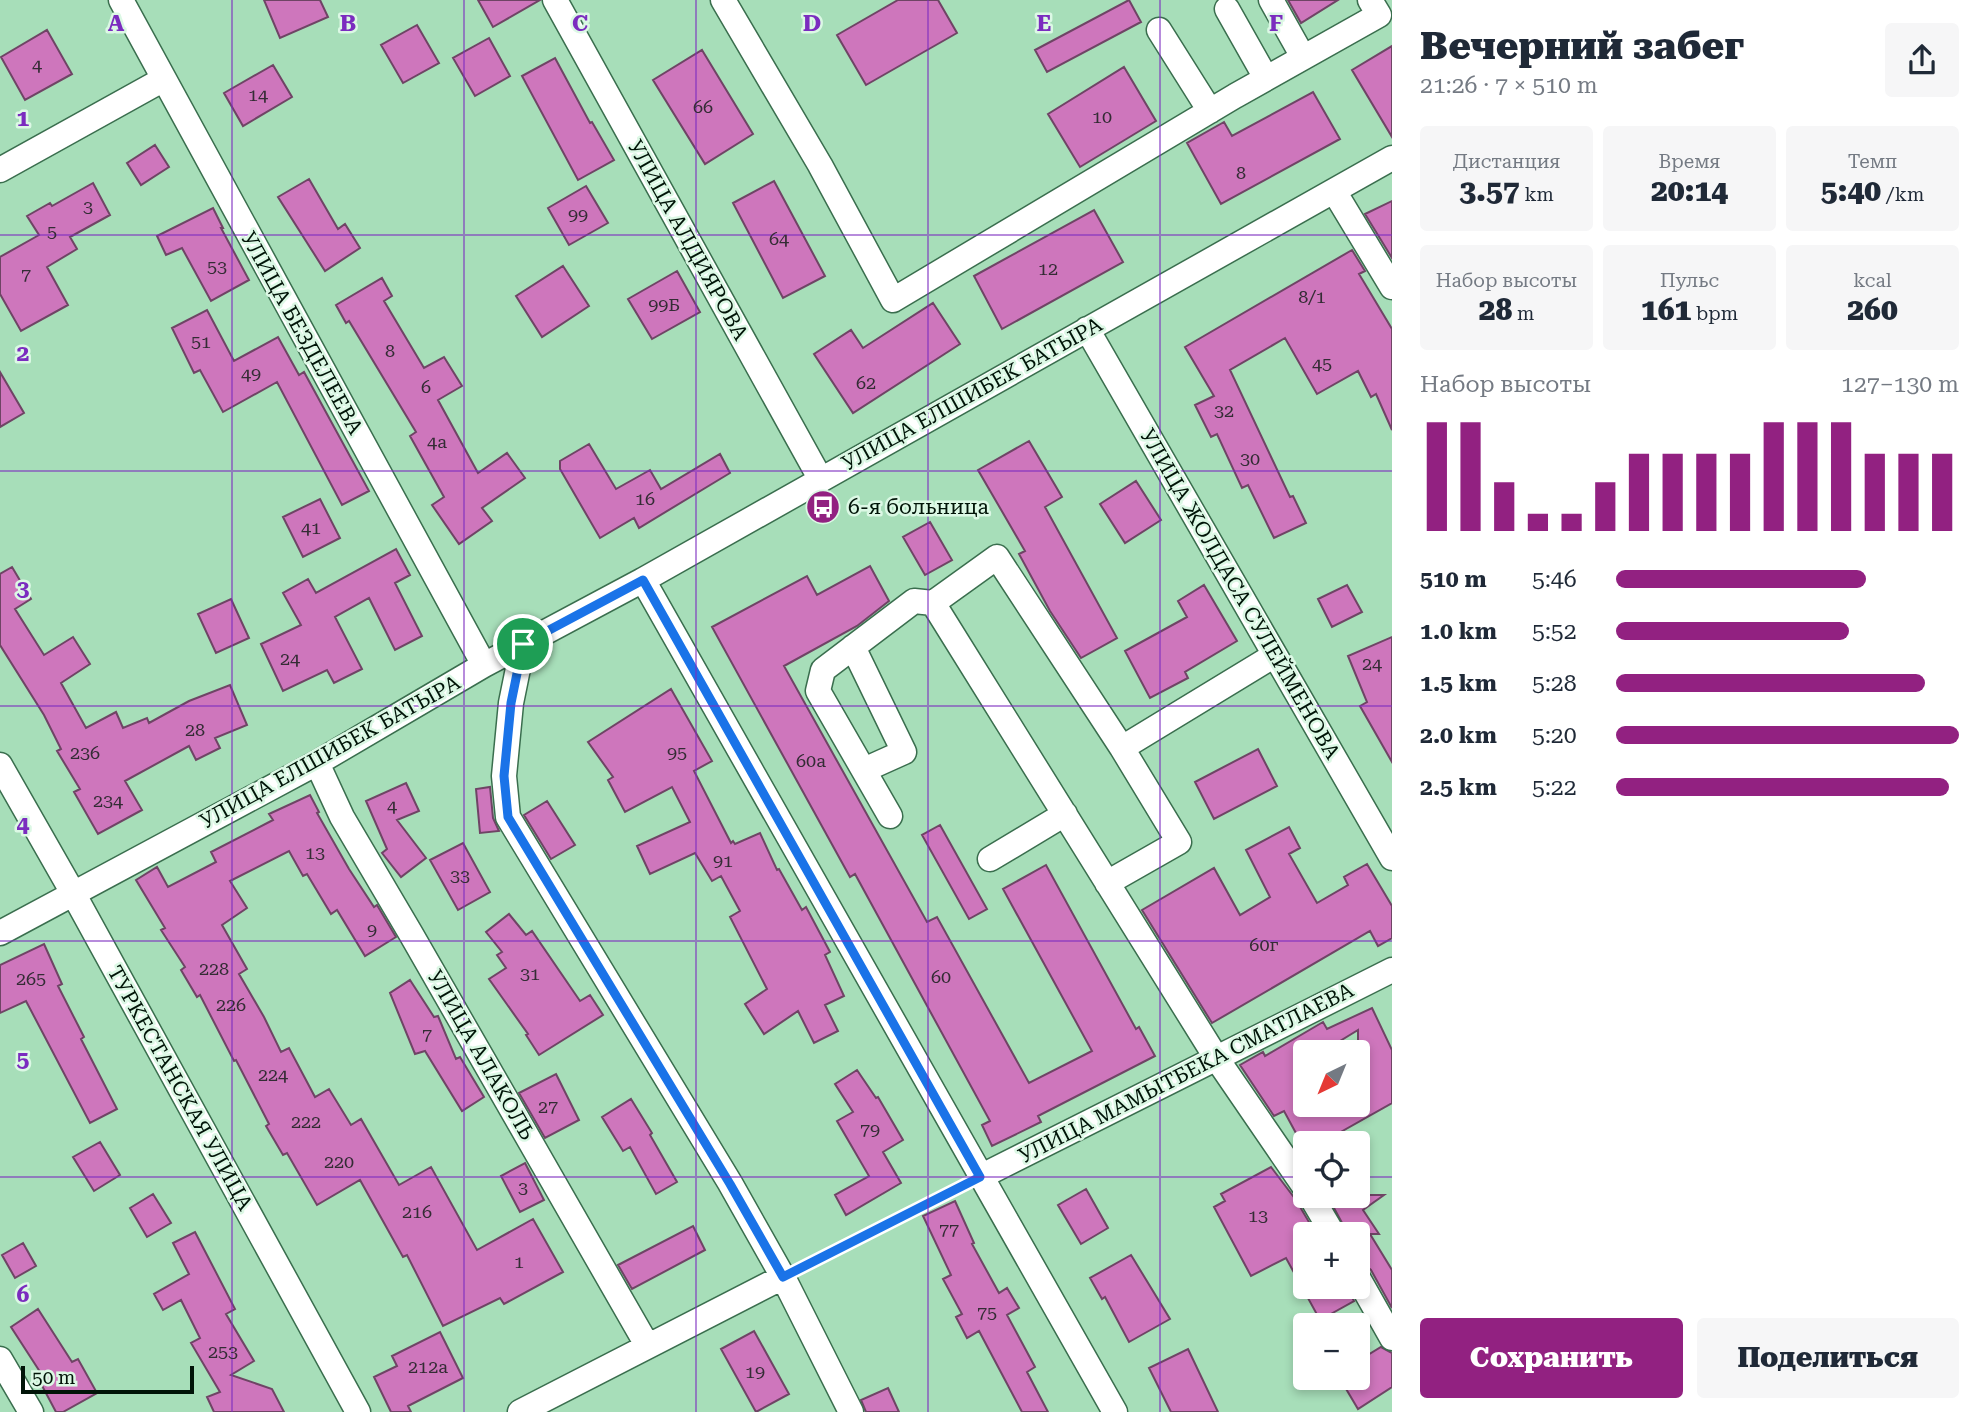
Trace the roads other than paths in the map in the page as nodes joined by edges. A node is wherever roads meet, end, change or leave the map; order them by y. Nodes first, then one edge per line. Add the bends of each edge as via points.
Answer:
1 (121, 0) edge
2 (555, 0) edge
3 (723, 0) edge
4 (1272, 0) edge
5 (1380, 7) edge
6 (1227, 9) dead end
7 (1159, 30) dead end
8 (1303, 57) junction
9 (1266, 78) junction
10 (164, 79) junction
11 (1210, 111) junction
12 (1392, 158) edge
13 (0, 170) edge
14 (1334, 191) junction
15 (1392, 286) edge
16 (1087, 330) junction
17 (821, 480) junction
18 (643, 580) junction
19 (933, 603) junction
20 (523, 644) junction
21 (853, 647) junction
22 (1275, 655) junction
23 (484, 665) junction
24 (1122, 748) junction
25 (317, 762) junction
26 (0, 765) edge
27 (864, 770) junction
28 (1065, 814) junction
29 (890, 816) dead end
30 (1392, 858) edge
31 (990, 859) dead end
32 (1107, 883) junction
33 (73, 893) junction
34 (0, 933) edge
35 (1392, 970) edge
36 (1217, 1059) junction
37 (1293, 1170) edge
38 (980, 1177) junction
39 (783, 1277) junction
40 (1370, 1299) edge
41 (1392, 1338) edge
42 (647, 1345) junction
43 (0, 1359) edge
44 (32, 1412) edge
45 (358, 1412) edge
46 (520, 1412) edge
47 (851, 1412) edge
48 (1115, 1412) edge

1 - 10 street, УЛИЦА БЕЗДЕЛЕЕВА
2 - 17 street, УЛИЦА АЛДИЯРОВА
3 - 11 street via 893,300
4 - 8 street
5 - 8 street
6 - 9 street
7 - 11 street
8 - 9 street
9 - 11 street
10 - 13 street
10 - 23 street, УЛИЦА БЕЗДЕЛЕЕВА
12 - 14 street, УЛИЦА ЕЛШИБЕК БАТЫРА
14 - 15 street
14 - 16 street, УЛИЦА ЕЛШИБЕК БАТЫРА
16 - 17 street, УЛИЦА ЕЛШИБЕК БАТЫРА
16 - 22 street, УЛИЦА ЖОЛДАСА СУЛЕЙМЕНОВА
17 - 18 street, УЛИЦА ЕЛШИБЕК БАТЫРА
18 - 20 street, УЛИЦА ЕЛШИБЕК БАТЫРА
18 - 38 street
19 - 21 street via 914,601
19 - 24 street via 997,557
19 - 28 street
20 - 23 street, УЛИЦА ЕЛШИБЕК БАТЫРА
20 - 39 street via 505,764 508,817
21 - 27 street via 823,670 818,691
21 - 27 street via 904,752
22 - 24 street
22 - 30 street, УЛИЦА ЖОЛДАСА СУЛЕЙМЕНОВА
23 - 25 street, УЛИЦА ЕЛШИБЕК БАТЫРА
24 - 32 street via 1179,842
25 - 33 street, УЛИЦА ЕЛШИБЕК БАТЫРА
25 - 42 street, УЛИЦА АЛАКОЛЬ via 342,817
26 - 33 street, ТУРКЕСТАНСКАЯ УЛИЦА
27 - 29 street
28 - 31 street
28 - 32 street
32 - 36 street
33 - 34 street, УЛИЦА ЕЛШИБЕК БАТЫРА
33 - 45 street, ТУРКЕСТАНСКАЯ УЛИЦА
35 - 36 street, УЛИЦА МАМЫТБЕКА СМАТЛАЕВА
36 - 37 street
36 - 38 street, УЛИЦА МАМЫТБЕКА СМАТЛАЕВА
38 - 48 street
39 - 42 street
39 - 47 street
40 - 41 street
42 - 46 street
43 - 44 street

